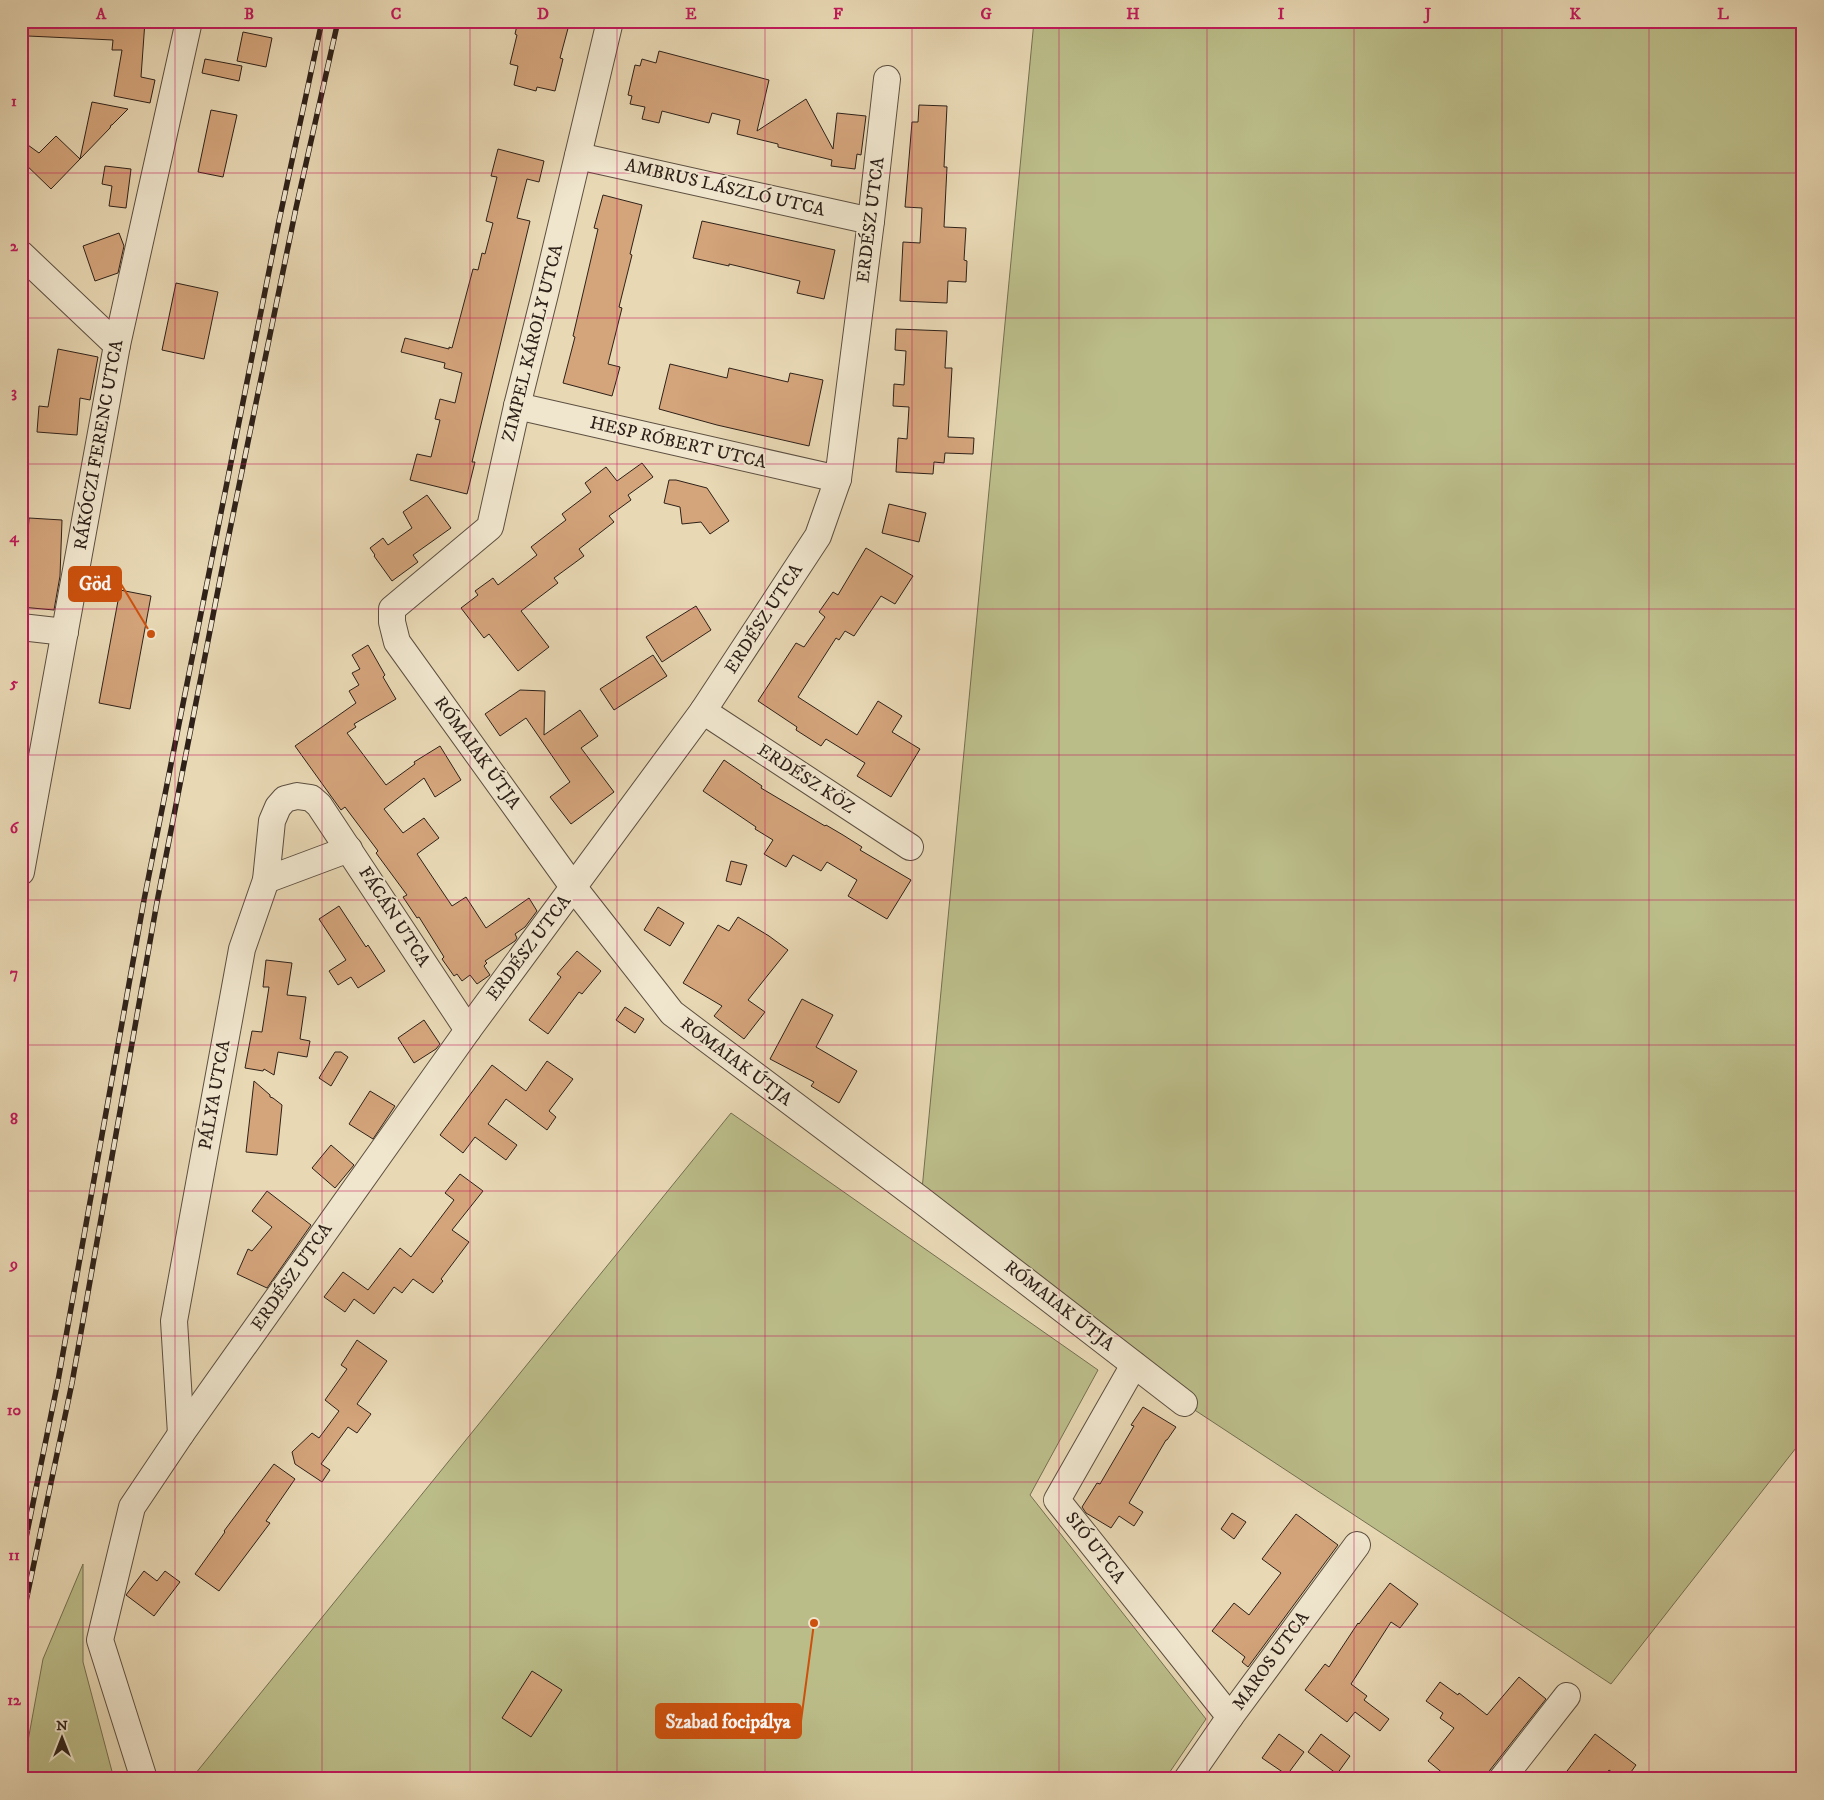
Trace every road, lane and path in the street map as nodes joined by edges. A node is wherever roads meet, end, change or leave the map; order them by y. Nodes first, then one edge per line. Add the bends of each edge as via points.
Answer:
1 (189, 21) edge
2 (610, 21) edge
3 (886, 79) dead end
4 (578, 156) junction
5 (871, 221) junction
6 (21, 254) edge
7 (117, 345) junction
8 (517, 406) junction
9 (838, 479) junction
10 (392, 622) joint
11 (21, 627) edge
12 (65, 632) junction
13 (703, 711) junction
14 (319, 804) joint
15 (910, 847) dead end
16 (349, 849) junction
17 (21, 872) edge
18 (266, 880) junction
19 (574, 888) junction
20 (468, 1030) junction
21 (1134, 1365) junction
22 (1184, 1404) dead end
23 (181, 1434) junction
24 (1357, 1545) dead end
25 (1567, 1696) dead end
26 (1230, 1717) junction
27 (144, 1779) edge
28 (1187, 1779) edge
29 (1502, 1779) edge

1 - 7 street, RÁKÓCZI FERENC UTCA
2 - 4 street, ZIMPEL KÁROLY UTCA
3 - 5 street, ERDÉSZ UTCA
4 - 5 street, AMBRUS LÁSZLÓ UTCA
4 - 8 street, ZIMPEL KÁROLY UTCA
5 - 9 street, ERDÉSZ UTCA
6 - 7 street
7 - 12 street, RÁKÓCZI FERENC UTCA
8 - 9 street, HESP RÓBERT UTCA
8 - 10 street, ZIMPEL KÁROLY UTCA via 490,527 392,609
9 - 13 street, ERDÉSZ UTCA via 818,536
10 - 19 street, RÓMAIAK ÚTJA via 397,642
11 - 12 street
12 - 17 street, RÁKÓCZI FERENC UTCA
13 - 15 street, ERDÉSZ KÖZ
13 - 19 street, ERDÉSZ UTCA
14 - 16 street, FÁCÁN UTCA
14 - 18 street, PÁLYA UTCA via 311,798 297,796 285,799 278,807 272,821
16 - 18 street
16 - 20 street, FÁCÁN UTCA
18 - 23 street, PÁLYA UTCA via 242,949 174,1321
19 - 20 street, ERDÉSZ UTCA
19 - 21 street, RÓMAIAK ÚTJA via 672,1014 921,1200
20 - 23 street, ERDÉSZ UTCA
21 - 22 street, RÓMAIAK ÚTJA
21 - 26 street, SIÓ UTCA via 1057,1500
23 - 27 street, ERDÉSZ UTCA via 132,1507 100,1640
24 - 26 street, MAROS UTCA
25 - 29 street
26 - 28 street, MAROS UTCA

